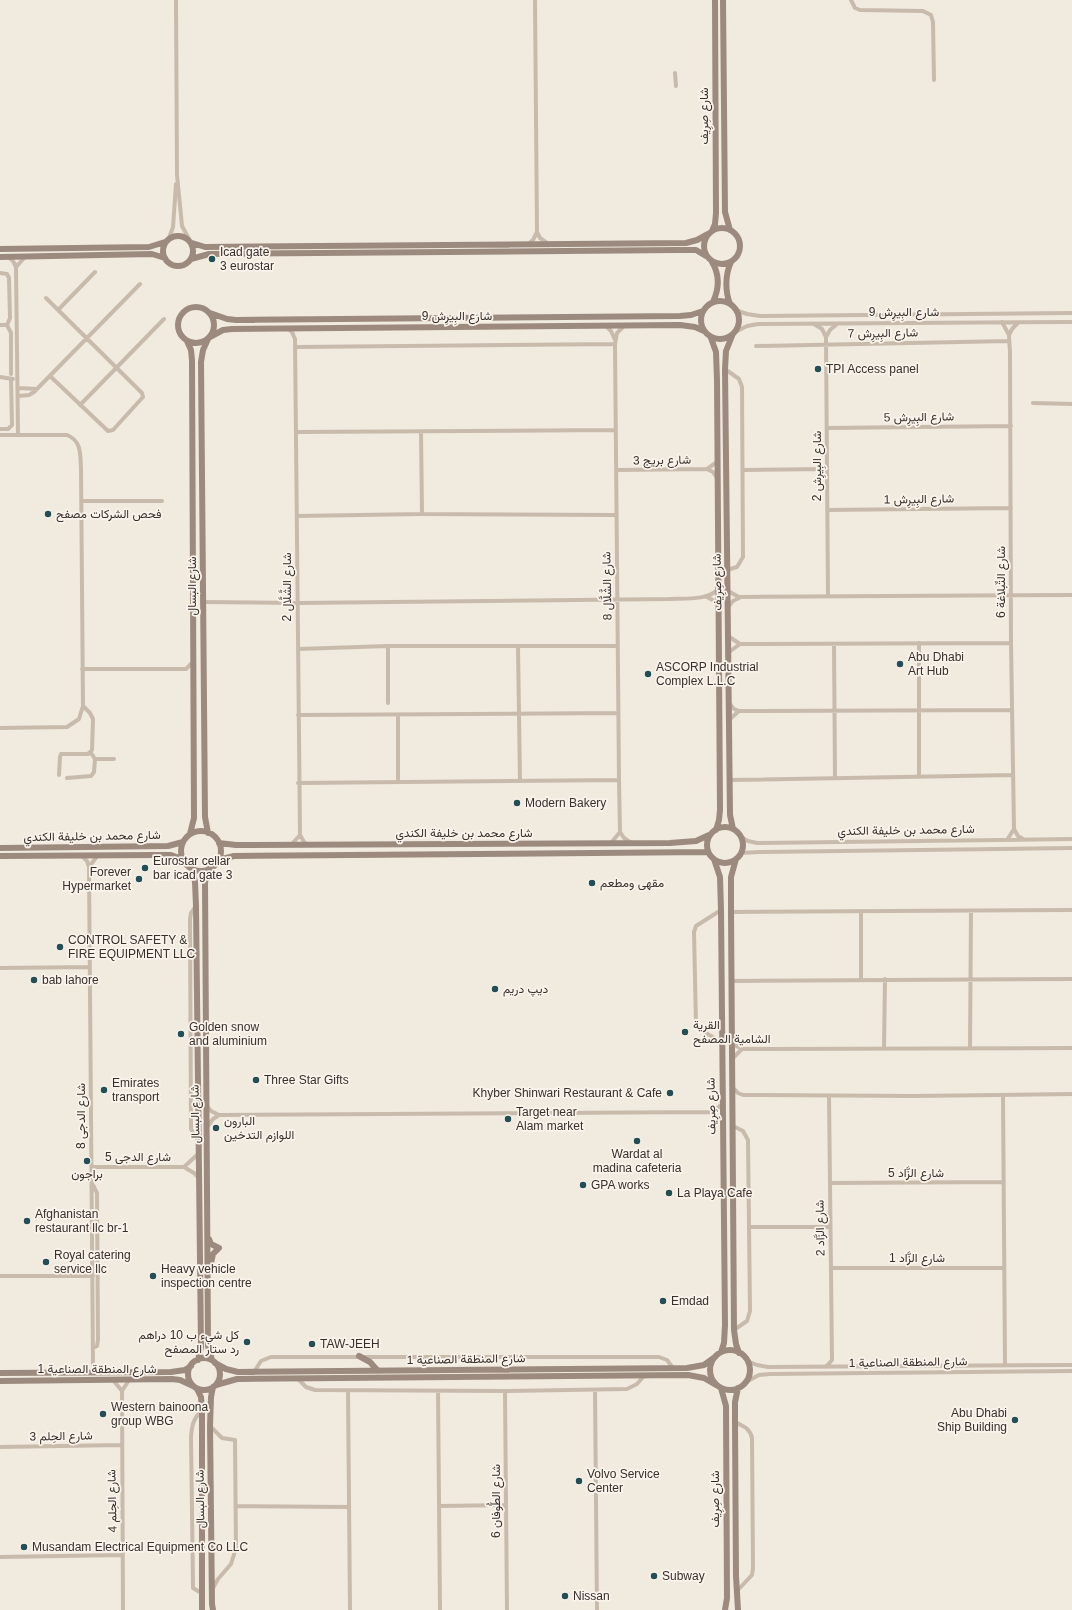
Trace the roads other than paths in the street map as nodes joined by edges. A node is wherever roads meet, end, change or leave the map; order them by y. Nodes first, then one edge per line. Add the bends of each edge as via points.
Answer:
1 (176, 0) edge
2 (534, 0) edge
3 (715, 0) edge
4 (723, 0) edge
5 (851, 0) edge
6 (675, 73) dead end
7 (934, 80) dead end
8 (676, 86) dead end
9 (177, 175) junction
10 (730, 230) junction
11 (537, 232) junction
12 (710, 232) junction
13 (167, 240) junction
14 (190, 241) junction
15 (528, 244) junction
16 (547, 244) junction
17 (0, 249) edge
18 (0, 256) edge
19 (7, 256) junction
20 (25, 256) junction
21 (706, 256) junction
22 (165, 258) junction
23 (191, 259) junction
24 (712, 262) junction
25 (731, 262) junction
26 (16, 267) junction
27 (95, 272) dead end
28 (0, 274) edge
29 (140, 284) dead end
30 (46, 298) dead end
31 (713, 302) junction
32 (730, 304) junction
33 (58, 310) junction
34 (703, 311) junction
35 (738, 311) junction
36 (210, 313) junction
37 (1072, 313) edge
38 (164, 319) dead end
39 (1002, 322) junction
40 (1019, 322) junction
41 (1072, 322) edge
42 (813, 324) junction
43 (837, 324) junction
44 (0, 325) edge
45 (7, 325) junction
46 (606, 326) junction
47 (624, 326) junction
48 (287, 328) junction
49 (304, 328) junction
50 (737, 330) junction
51 (704, 331) junction
52 (1009, 335) junction
53 (732, 336) junction
54 (826, 336) junction
55 (87, 338) junction
56 (209, 338) junction
57 (711, 338) junction
58 (295, 339) junction
59 (1009, 340) junction
60 (187, 341) junction
61 (615, 342) junction
62 (826, 344) junction
63 (756, 346) dead end
64 (295, 347) junction
65 (116, 367) junction
66 (725, 369) junction
67 (11, 374) junction
68 (50, 376) junction
69 (2, 377) edge
70 (17, 377) junction
71 (12, 380) junction
72 (18, 388) junction
73 (37, 389) junction
74 (18, 396) junction
75 (1033, 403) dead end
76 (1072, 404) edge
77 (80, 405) junction
78 (1011, 426) junction
79 (827, 428) junction
80 (0, 430) edge
81 (615, 430) junction
82 (296, 432) junction
83 (421, 432) junction
84 (0, 435) edge
85 (18, 435) junction
86 (717, 461) junction
87 (707, 469) junction
88 (826, 469) junction
89 (616, 470) junction
90 (744, 470) junction
91 (717, 478) junction
92 (81, 501) junction
93 (162, 501) dead end
94 (1011, 508) junction
95 (827, 510) junction
96 (422, 514) junction
97 (616, 515) junction
98 (297, 516) junction
99 (727, 570) junction
100 (718, 588) junction
101 (728, 591) junction
102 (1011, 595) junction
103 (1072, 595) edge
104 (828, 596) junction
105 (706, 597) junction
106 (739, 597) junction
107 (617, 599) junction
108 (203, 602) junction
109 (298, 603) junction
110 (718, 603) junction
111 (728, 607) junction
112 (728, 636) junction
113 (919, 643) junction
114 (1011, 643) junction
115 (740, 644) junction
116 (834, 644) junction
117 (388, 646) junction
118 (618, 646) junction
119 (518, 647) junction
120 (298, 649) junction
121 (728, 652) junction
122 (194, 662) junction
123 (82, 669) junction
124 (186, 669) junction
125 (194, 676) junction
126 (388, 703) dead end
127 (729, 703) junction
128 (83, 706) junction
129 (1012, 710) junction
130 (739, 711) junction
131 (834, 711) junction
132 (919, 711) junction
133 (90, 713) junction
134 (618, 713) junction
135 (519, 714) junction
136 (81, 715) junction
137 (398, 715) junction
138 (298, 716) junction
139 (729, 720) junction
140 (0, 728) edge
141 (91, 753) junction
142 (95, 759) junction
143 (114, 759) dead end
144 (59, 775) dead end
145 (1012, 775) junction
146 (919, 777) junction
147 (67, 778) dead end
148 (835, 778) junction
149 (619, 780) junction
150 (730, 780) junction
151 (520, 781) junction
152 (398, 782) junction
153 (298, 784) junction
154 (733, 829) junction
155 (1014, 829) junction
156 (716, 830) junction
157 (620, 832) junction
158 (208, 833) junction
159 (190, 834) junction
160 (300, 835) junction
161 (709, 835) junction
162 (741, 837) junction
163 (1023, 839) junction
164 (1072, 839) edge
165 (1007, 840) junction
166 (183, 842) junction
167 (219, 843) junction
168 (611, 843) junction
169 (632, 843) junction
170 (291, 845) junction
171 (309, 845) junction
172 (0, 848) edge
173 (1072, 848) edge
174 (708, 852) junction
175 (741, 853) junction
176 (80, 855) junction
177 (98, 855) junction
178 (0, 856) edge
179 (182, 858) junction
180 (714, 859) junction
181 (736, 859) junction
182 (218, 860) junction
183 (89, 867) junction
184 (192, 869) junction
185 (209, 869) junction
186 (721, 910) junction
187 (1072, 910) edge
188 (861, 911) junction
189 (970, 911) junction
190 (731, 912) junction
191 (90, 967) junction
192 (0, 968) edge
193 (970, 978) junction
194 (861, 979) junction
195 (885, 979) junction
196 (1072, 979) edge
197 (732, 981) junction
198 (732, 1041) junction
199 (722, 1045) junction
200 (970, 1048) junction
201 (1072, 1048) edge
202 (742, 1049) junction
203 (884, 1049) junction
204 (732, 1059) junction
205 (733, 1087) junction
206 (1072, 1094) edge
207 (743, 1095) junction
208 (1003, 1095) junction
209 (829, 1096) junction
210 (733, 1104) junction
211 (206, 1105) junction
212 (722, 1105) junction
213 (710, 1112) junction
214 (219, 1115) junction
215 (722, 1121) junction
216 (733, 1126) junction
217 (207, 1128) junction
218 (198, 1154) junction
219 (92, 1167) junction
220 (184, 1167) junction
221 (199, 1179) junction
222 (1003, 1182) junction
223 (92, 1183) junction
224 (830, 1183) junction
225 (750, 1227) junction
226 (830, 1227) junction
227 (208, 1234) junction
228 (831, 1268) junction
229 (1004, 1268) junction
230 (0, 1276) edge
231 (93, 1276) junction
232 (208, 1276) junction
233 (734, 1330) junction
234 (93, 1348) junction
235 (721, 1352) junction
236 (739, 1353) junction
237 (359, 1356) junction
238 (716, 1357) junction
239 (198, 1360) junction
240 (832, 1360) junction
241 (747, 1361) junction
242 (214, 1362) junction
243 (93, 1364) junction
244 (1005, 1365) junction
245 (1072, 1365) edge
246 (190, 1366) junction
247 (826, 1367) junction
248 (842, 1367) junction
249 (674, 1368) junction
250 (378, 1371) junction
251 (1072, 1371) edge
252 (254, 1372) junction
253 (0, 1373) edge
254 (85, 1373) junction
255 (102, 1373) junction
256 (644, 1376) junction
257 (298, 1378) junction
258 (113, 1380) junction
259 (129, 1380) junction
260 (0, 1381) edge
261 (746, 1382) junction
262 (215, 1386) junction
263 (719, 1386) junction
264 (195, 1387) junction
265 (738, 1388) junction
266 (595, 1390) junction
267 (122, 1391) junction
268 (348, 1391) junction
269 (438, 1391) junction
270 (505, 1391) junction
271 (202, 1410) junction
272 (735, 1422) junction
273 (210, 1426) junction
274 (121, 1445) junction
275 (0, 1447) edge
276 (506, 1505) junction
277 (236, 1506) junction
278 (440, 1506) junction
279 (349, 1507) junction
280 (123, 1555) junction
281 (0, 1557) edge
282 (736, 1591) junction
283 (212, 1592) junction
284 (203, 1594) junction
285 (123, 1610) edge
286 (202, 1610) edge
287 (214, 1610) edge
288 (350, 1610) edge
289 (440, 1610) edge
290 (507, 1610) edge
291 (597, 1610) edge
292 (725, 1610) edge
293 (738, 1610) edge

1 - 9 street
2 - 11 street
3 - 12 street, شارع صِرِيف via 716,212 715,224
4 - 10 street, شارع صِرِيف via 725,212
5 - 7 street via 855,8 860,10 923,11 931,14
6 - 8 street
9 - 13 street via 173,227
9 - 14 street via 182,226
10 - 12 street via 720,228
10 - 25 street via 740,245 737,256
11 - 15 street via 534,240
11 - 16 street via 541,240
12 - 16 street via 686,243
12 - 21 street via 704,242
13 - 14 street via 179,235
13 - 17 street via 149,247
13 - 22 street via 163,248
14 - 15 street via 205,247
14 - 23 street via 194,251
15 - 16 street
18 - 19 street
19 - 20 street
19 - 26 street
20 - 22 street via 152,254
20 - 26 street
21 - 23 street via 693,250 670,250 209,254
21 - 24 street
22 - 23 street via 171,264 180,266
24 - 25 street via 722,265
24 - 31 street via 718,284
25 - 32 street via 727,272 727,295
26 - 70 street
27 - 33 street
28 - 45 street via 7,274 9,278 10,318
29 - 55 street
30 - 33 street
31 - 32 street via 722,301
31 - 34 street
32 - 35 street
33 - 55 street
34 - 36 street, شارع البِيرِش 9 via 680,316 244,320 227,319
34 - 51 street via 701,321
35 - 37 street, شارع البِيرِش 9 via 760,316
35 - 50 street via 740,324
36 - 56 street via 214,328
36 - 60 street via 201,307 184,311 178,321 178,327
38 - 65 street
39 - 40 street, شارع البِيرِش 9
39 - 43 street, شارع البِيرِش 9
39 - 52 street, شارع التِّبلاغة 6
40 - 41 street, شارع البِيرِش 9
40 - 52 street
42 - 43 street, شارع البِيرِش 9
42 - 50 street, شارع البِيرِش 9 via 755,325
42 - 54 street via 822,329
43 - 54 street
44 - 45 street
45 - 67 street via 10,332
46 - 47 street, شارع البِيرِش 9
46 - 49 street, شارع البِيرِش 9
46 - 61 street
47 - 51 street, شارع البِيرِش 9 via 680,325
47 - 61 street via 617,333
48 - 49 street, شارع البِيرِش 9
48 - 56 street, شارع البِيرِش 9 via 228,329
48 - 58 street
49 - 58 street
50 - 53 street
51 - 57 street
52 - 59 street, شارع التِّبلاغة 6
53 - 57 street via 722,340
53 - 66 street, شارع صِرِيف via 726,351
54 - 62 street, شارع البِيرِش 2
55 - 65 street
55 - 68 street
56 - 60 street via 201,343
56 - 108 street, شارع البسال via 201,362
57 - 86 street, شارع صِرِيف via 717,365
58 - 64 street, شارع الشَّلَّال 2
59 - 62 street, شارع البِيرِش 7
59 - 78 street, شارع التِّبلاغة 6
60 - 122 street, شارع البسال via 192,360
61 - 64 street
61 - 81 street, شارع الشَّلَّال 8
62 - 63 street, شارع البِيرِش 7
62 - 79 street, شارع البِيرِش 2
64 - 82 street, شارع الشَّلَّال 2
65 - 77 street
65 - 77 street via 143,397 113,430 105,430
66 - 90 street via 739,379 742,387
66 - 99 street, شارع صِرِيف
67 - 69 street
67 - 70 street
68 - 73 street
68 - 77 street
69 - 71 street
70 - 71 street
70 - 72 street
71 - 80 street via 12,425 8,429
72 - 73 street
72 - 74 street
73 - 74 street via 31,395
74 - 85 street
75 - 76 street
78 - 79 street, شارع البِيرِش 5
78 - 94 street, شارع التِّبلاغة 6
79 - 88 street, شارع البِيرِش 2
81 - 83 street
81 - 89 street, شارع الشَّلَّال 8
82 - 83 street
82 - 98 street, شارع الشَّلَّال 2
83 - 96 street
84 - 85 street
85 - 92 street via 63,435 70,436 76,441 80,450
86 - 87 street, شارع بريج 3
86 - 91 street, شارع صِرِيف
87 - 89 street, شارع بريج 3
87 - 91 street, شارع بريج 3
88 - 90 street
88 - 95 street, شارع البِيرِش 2
89 - 97 street, شارع الشَّلَّال 8
90 - 99 street via 743,557 737,567
91 - 100 street, شارع صِرِيف
92 - 93 street
92 - 123 street
94 - 95 street, شارع البِيرِش 1
94 - 102 street, شارع التِّبلاغة 6
95 - 104 street, شارع البِيرِش 2
96 - 97 street
96 - 98 street
97 - 107 street, شارع الشَّلَّال 8
98 - 109 street, شارع الشَّلَّال 2
99 - 101 street, شارع صِرِيف
100 - 105 street
100 - 110 street, شارع صِرِيف
101 - 106 street
101 - 111 street, شارع صِرِيف
102 - 103 street
102 - 104 street
102 - 114 street, شارع التِّبلاغة 6
104 - 106 street
105 - 107 street
105 - 110 street
106 - 111 street
107 - 109 street
107 - 118 street, شارع الشَّلَّال 8
108 - 109 street
108 - 158 street, شارع البسال via 205,817
109 - 120 street, شارع الشَّلَّال 2
110 - 156 street, شارع صِرِيف via 720,810
111 - 112 street, شارع صِرِيف
112 - 115 street
112 - 121 street, شارع صِرِيف
113 - 114 street
113 - 116 street
113 - 132 street
114 - 129 street, شارع التِّبلاغة 6
115 - 116 street
115 - 121 street
116 - 131 street
117 - 119 street
117 - 120 street
117 - 126 street
118 - 119 street
118 - 134 street, شارع الشَّلَّال 8
119 - 135 street
120 - 138 street, شارع الشَّلَّال 2
121 - 127 street, شارع صِرِيف
122 - 124 street
122 - 125 street, شارع البسال
123 - 124 street
123 - 128 street
124 - 125 street
125 - 159 street, شارع البسال via 194,818
127 - 130 street
127 - 139 street, شارع صِرِيف
128 - 133 street
128 - 136 street
129 - 132 street
129 - 145 street, شارع التِّبلاغة 6
130 - 131 street
130 - 139 street
131 - 132 street
131 - 148 street
132 - 146 street
133 - 136 street
133 - 141 street via 93,720
134 - 135 street
134 - 149 street, شارع الشَّلَّال 8
135 - 137 street
135 - 151 street
136 - 140 street via 71,725 62,728
137 - 138 street
137 - 152 street
138 - 153 street, شارع الشَّلَّال 2
139 - 150 street, شارع صِرِيف
141 - 142 street
141 - 144 street via 61,754
142 - 143 street
142 - 147 street via 94,772 91,776
145 - 146 street
145 - 155 street, شارع التِّبلاغة 6
146 - 148 street
148 - 150 street
149 - 151 street
149 - 157 street, شارع الشَّلَّال 8
150 - 154 street, شارع صِرِيف via 730,815
151 - 152 street
152 - 153 street
153 - 160 street, شارع الشَّلَّال 2
154 - 156 street via 728,827
154 - 162 street
155 - 163 street
155 - 165 street
156 - 161 street
157 - 168 street
157 - 169 street
158 - 159 street
158 - 167 street
159 - 166 street
160 - 170 street
160 - 171 street
161 - 169 street, شارع محمد بن خليفة الكندي via 684,842
161 - 174 street
162 - 165 street, شارع محمد بن خليفة الكندي via 757,843
162 - 175 street
163 - 164 street, شارع محمد بن خليفة الكندي
163 - 165 street, شارع محمد بن خليفة الكندي
166 - 172 street, شارع محمد بن خليفة الكندي via 168,846
166 - 179 street
167 - 170 street, شارع محمد بن خليفة الكندي
167 - 182 street
168 - 169 street, شارع محمد بن خليفة الكندي
168 - 171 street, شارع محمد بن خليفة الكندي
170 - 171 street, شارع محمد بن خليفة الكندي
173 - 175 street, شارع محمد بن خليفة الكندي
174 - 180 street
174 - 182 street, شارع محمد بن خليفة الكندي via 234,856
175 - 181 street
176 - 177 street, شارع محمد بن خليفة الكندي
176 - 178 street, شارع محمد بن خليفة الكندي
176 - 183 street
177 - 179 street, شارع محمد بن خليفة الكندي via 171,855
177 - 183 street
179 - 184 street
180 - 181 street via 725,863
180 - 186 street, شارع صِرِيف via 720,877
181 - 190 street, شارع صِرِيف via 731,877
182 - 185 street
183 - 191 street, شارع الدجى 8
184 - 185 street
184 - 218 street, شارع البسال via 196,906
185 - 211 street, شارع البسال via 205,882
186 - 199 street, شارع صِرِيف
186 - 199 street via 696,926 694,948 696,1024 700,1030
187 - 189 street
188 - 189 street
188 - 190 street
188 - 194 street
189 - 193 street
190 - 197 street, شارع صِرِيف
191 - 192 street
191 - 219 street, شارع الدجى 8
193 - 195 street
193 - 196 street
193 - 200 street
194 - 195 street
194 - 197 street
195 - 203 street
197 - 198 street, شارع صِرِيف
198 - 202 street
198 - 204 street, شارع صِرِيف
199 - 212 street, شارع صِرِيف
200 - 201 street
200 - 203 street
202 - 203 street
202 - 204 street
204 - 205 street, شارع صِرِيف
205 - 207 street
205 - 210 street, شارع صِرِيف
206 - 208 street
207 - 209 street
207 - 210 street via 736,1098
208 - 209 street
208 - 222 street
209 - 224 street, شارع الزَّاد 2
210 - 216 street, شارع صِرِيف
211 - 214 street
211 - 217 street, شارع البسال
212 - 213 street
212 - 215 street, شارع صِرِيف
213 - 214 street
213 - 215 street
214 - 217 street
215 - 235 street, شارع صِرِيف via 725,1325
216 - 225 street via 743,1131 748,1140
216 - 233 street, شارع صِرِيف
217 - 227 street, شارع البسال
218 - 220 street, شارع الدجى 5
218 - 221 street, شارع البسال
219 - 220 street, شارع الدجى 5
219 - 223 street, شارع الدجى 8
220 - 221 street, شارع الدجى 5
221 - 239 street, شارع البسال via 201,1347
222 - 224 street, شارع الزَّاد 5
222 - 229 street
223 - 231 street, شارع الدجى 8
223 - 234 street via 97,1193 98,1340 98,1344
224 - 226 street, شارع الزَّاد 2
225 - 226 street
225 - 233 street via 750,1311 747,1321
226 - 228 street, شارع الزَّاد 2
227 - 232 street, شارع البسال
227 - 232 street via 210,1242 219,1248 211,1257
228 - 229 street, شارع الزَّاد 1
228 - 240 street, شارع الزَّاد 2
229 - 244 street
230 - 231 street
231 - 234 street, شارع الدجى 8
232 - 242 street, شارع البسال via 208,1346
233 - 236 street, شارع صِرِيف
234 - 243 street, شارع الدجى 8
235 - 236 street
235 - 238 street
236 - 241 street
237 - 249 street via 659,1357 667,1360
237 - 250 street via 370,1362
237 - 252 street via 268,1357
238 - 249 street, شارع المنطقة الصناعية 1 via 697,1367
238 - 263 street via 710,1368 712,1380
239 - 242 street via 207,1359
239 - 246 street
240 - 247 street
240 - 248 street
241 - 247 street, شارع المنطقة الصناعية 1 via 768,1367
241 - 261 street via 750,1372
242 - 252 street, شارع المنطقة الصناعية 1 via 232,1371
242 - 262 street via 220,1375
243 - 254 street
243 - 255 street
244 - 245 street, شارع المنطقة الصناعية 1
244 - 248 street, شارع المنطقة الصناعية 1
246 - 255 street, شارع المنطقة الصناعية 1 via 185,1370 172,1372
246 - 264 street via 189,1379
247 - 248 street, شارع المنطقة الصناعية 1
249 - 250 street, شارع المنطقة الصناعية 1
250 - 252 street, شارع المنطقة الصناعية 1
251 - 261 street, شارع المنطقة الصناعية 1 via 770,1374 759,1375
253 - 254 street, شارع المنطقة الصناعية 1
254 - 255 street, شارع المنطقة الصناعية 1
256 - 257 street, شارع المنطقة الصناعية 1
256 - 263 street, شارع المنطقة الصناعية 1 via 698,1376
256 - 266 street via 632,1387
257 - 262 street, شارع المنطقة الصناعية 1 via 238,1379
257 - 268 street via 315,1390
258 - 259 street, شارع المنطقة الصناعية 1
258 - 260 street, شارع المنطقة الصناعية 1
258 - 267 street
259 - 264 street, شارع المنطقة الصناعية 1 via 172,1379
259 - 267 street
261 - 265 street
262 - 264 street via 206,1390
262 - 273 street, شارع البسال via 211,1397
263 - 265 street via 733,1390
263 - 292 street, شارع صِرِيف via 726,1406
264 - 271 street, شارع البسال via 201,1397
265 - 272 street, شارع صِرِيف
266 - 270 street
266 - 291 street
267 - 274 street, شارع الحِلم 4
268 - 269 street
268 - 279 street
269 - 270 street
269 - 278 street
270 - 276 street, شارع الطُّوفان 6
271 - 284 street, شارع البسال
271 - 284 street via 192,1423 191,1437 193,1588
272 - 282 street, شارع صِرِيف
272 - 282 street via 745,1426 752,1436 753,1568 752,1575
273 - 277 street via 222,1438 235,1440
273 - 283 street, شارع البسال
274 - 275 street, شارع الحِلم 3
274 - 280 street, شارع الحِلم 4
276 - 278 street
276 - 290 street, شارع الطُّوفان 6
277 - 279 street
277 - 283 street via 234,1557
278 - 289 street
279 - 288 street
280 - 281 street
280 - 285 street, شارع الحِلم 4
282 - 293 street, شارع صِرِيف
283 - 287 street, شارع البسال
284 - 286 street, شارع البسال

